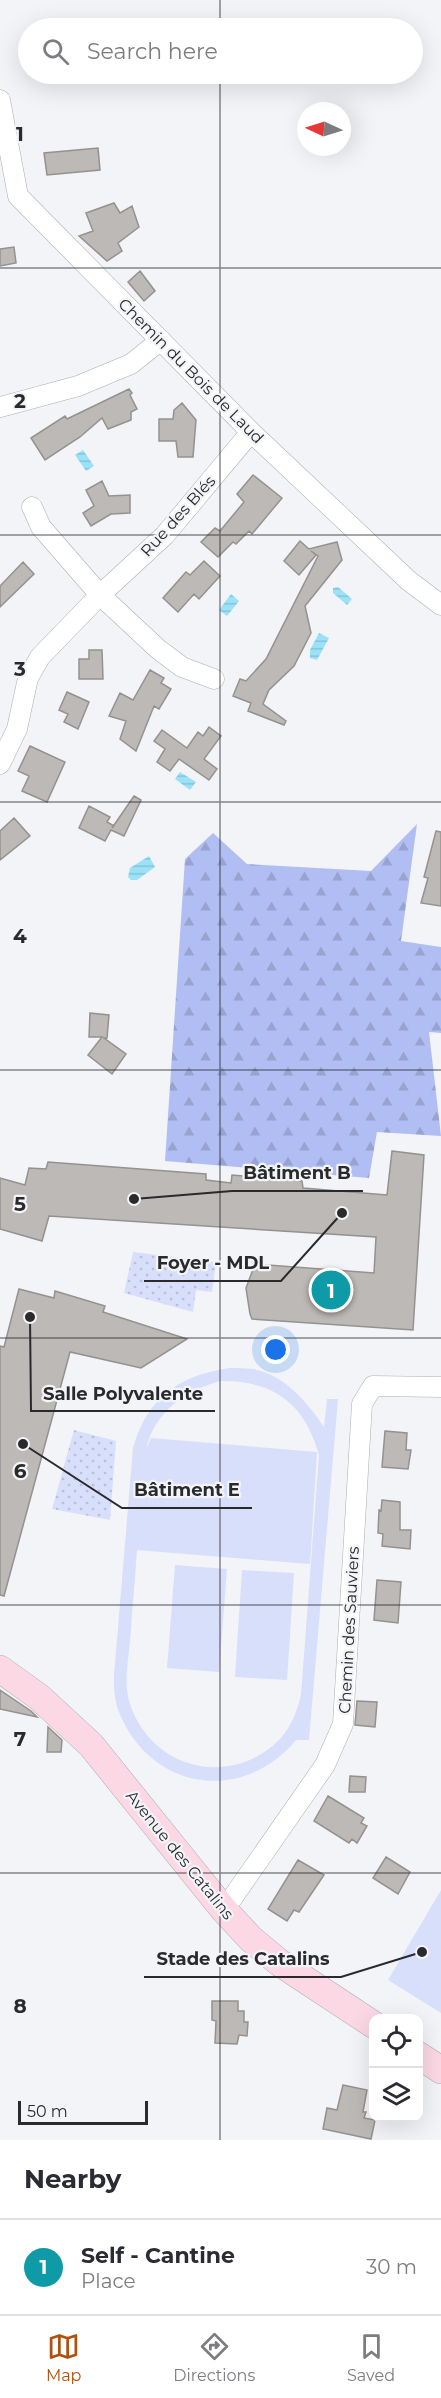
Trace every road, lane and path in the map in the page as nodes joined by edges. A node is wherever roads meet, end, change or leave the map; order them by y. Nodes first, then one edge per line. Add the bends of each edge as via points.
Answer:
1 (0, 100) edge
2 (161, 340) junction
3 (0, 407) edge
4 (251, 432) junction
5 (32, 507) dead end
6 (100, 595) junction
7 (441, 605) edge
8 (214, 679) dead end
9 (0, 764) edge
10 (441, 1387) edge
11 (0, 1669) edge
12 (224, 1910) junction
13 (369, 2022) edge
14 (423, 2058) edge
15 (441, 2070) edge

1 - 2 street, Chemin du Bois de Laud via 18,196
2 - 3 street via 131,364 78,386
2 - 4 street, Chemin du Bois de Laud
4 - 6 street, Rue des Blés via 165,535
4 - 7 street, Chemin du Bois de Laud via 401,574
5 - 6 street via 41,527
6 - 8 street via 182,667
6 - 9 street, Rue des Blés via 40,657 28,678 17,729
10 - 12 street, Chemin des Sauviers via 373,1386 362,1404 343,1724 325,1765
11 - 12 street, Avenue des Catalins via 39,1697 91,1745
12 - 13 street, Avenue des Catalins via 280,1964
14 - 15 street

